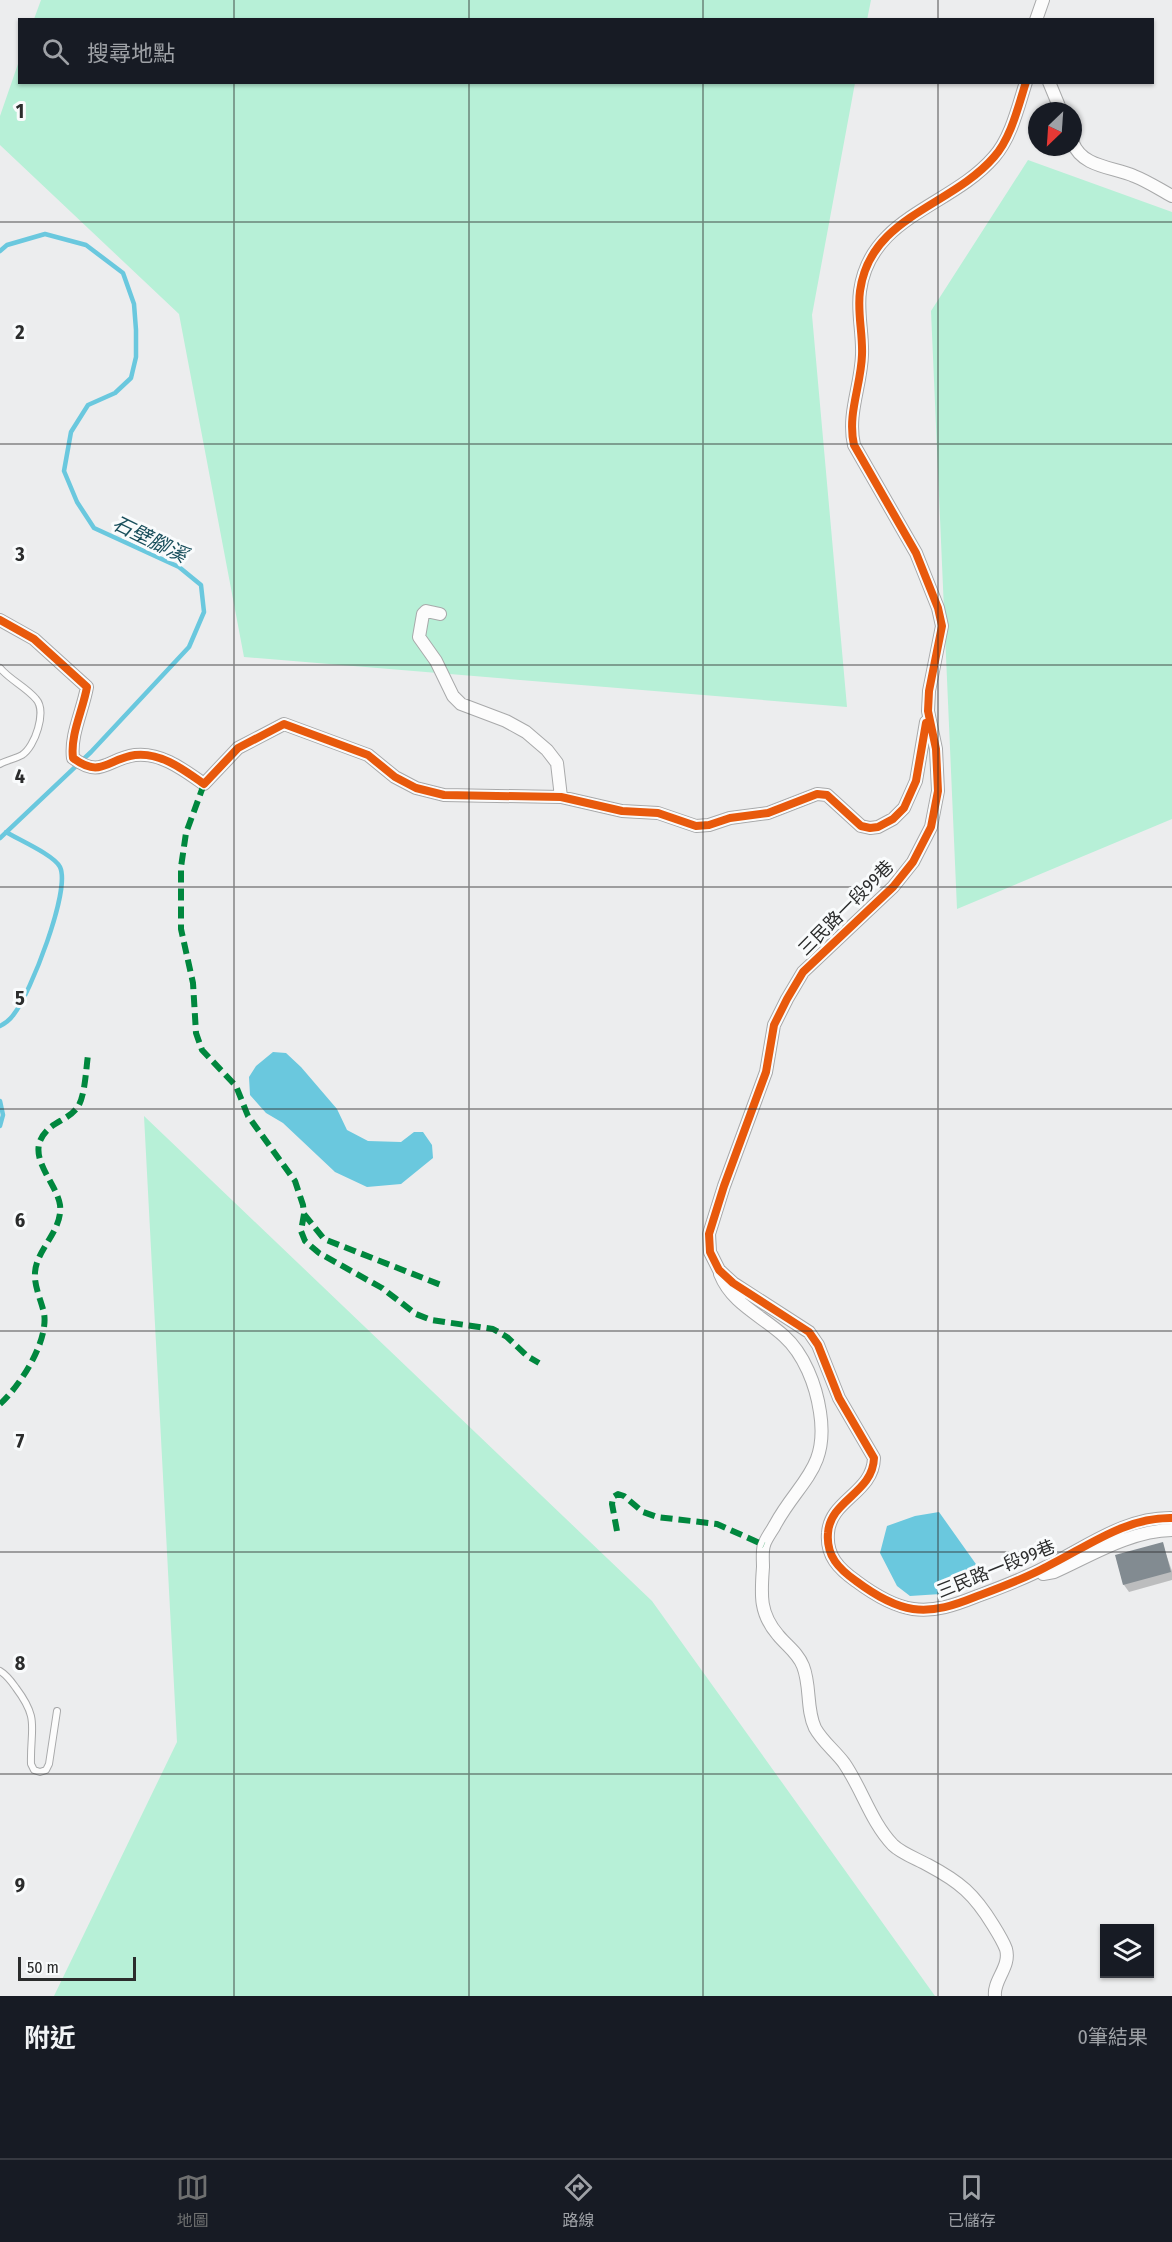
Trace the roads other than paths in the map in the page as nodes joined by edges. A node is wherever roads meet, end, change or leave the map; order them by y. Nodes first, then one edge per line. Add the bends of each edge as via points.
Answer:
1 (1043, 0) edge
2 (1037, 18) edge
3 (1025, 84) edge
4 (1050, 84) edge
5 (1057, 102) edge
6 (1081, 156) edge
7 (1172, 196) edge
8 (440, 614) dead end
9 (0, 620) edge
10 (0, 668) edge
11 (928, 711) junction
12 (0, 764) edge
13 (561, 797) junction
14 (719, 1270) junction
15 (1172, 1518) edge
16 (1172, 1530) edge
17 (1027, 1575) junction
18 (0, 1671) edge
19 (57, 1711) dead end
20 (994, 1996) edge

1 - 2 street
3 - 11 street, 三民路一段99巷 via 1005,141 994,157 970,179 899,223 879,244 860,292 862,357 850,429 854,445 916,553 938,608 942,626
4 - 5 street
6 - 7 street via 1144,180
8 - 13 street via 423,614 419,637 453,696 461,704 526,732 547,750 557,763
9 - 13 street via 34,639 87,687 72,742 73,758 84,766 96,768 135,755 159,758 204,784 238,748 284,724 368,755 416,789 444,795
10 - 12 lane via 36,698 41,710 32,744 21,756
11 - 13 street via 916,781 904,808 878,827 861,826 827,795 817,794 768,813 696,826 658,813 622,811
11 - 14 street, 三民路一段99巷 via 936,749 938,790 931,827 913,862 893,888 803,972 774,1024 766,1072 709,1234 710,1252
14 - 17 street, 三民路一段99巷 via 809,1332 839,1398 874,1458 870,1477 832,1517 828,1533 830,1555 839,1568 899,1605 933,1610
14 - 20 street via 725,1286 741,1304 784,1336 800,1354 820,1410 819,1459 764,1545 764,1614 803,1664 810,1715 816,1728 845,1765 883,1832 894,1846 948,1875 971,1893 998,1933 1007,1962
15 - 17 street, 三民路一段99巷 via 1132,1523
16 - 17 street via 1130,1537 1054,1572
18 - 19 lane via 30,1709 34,1770 46,1770 49,1764

